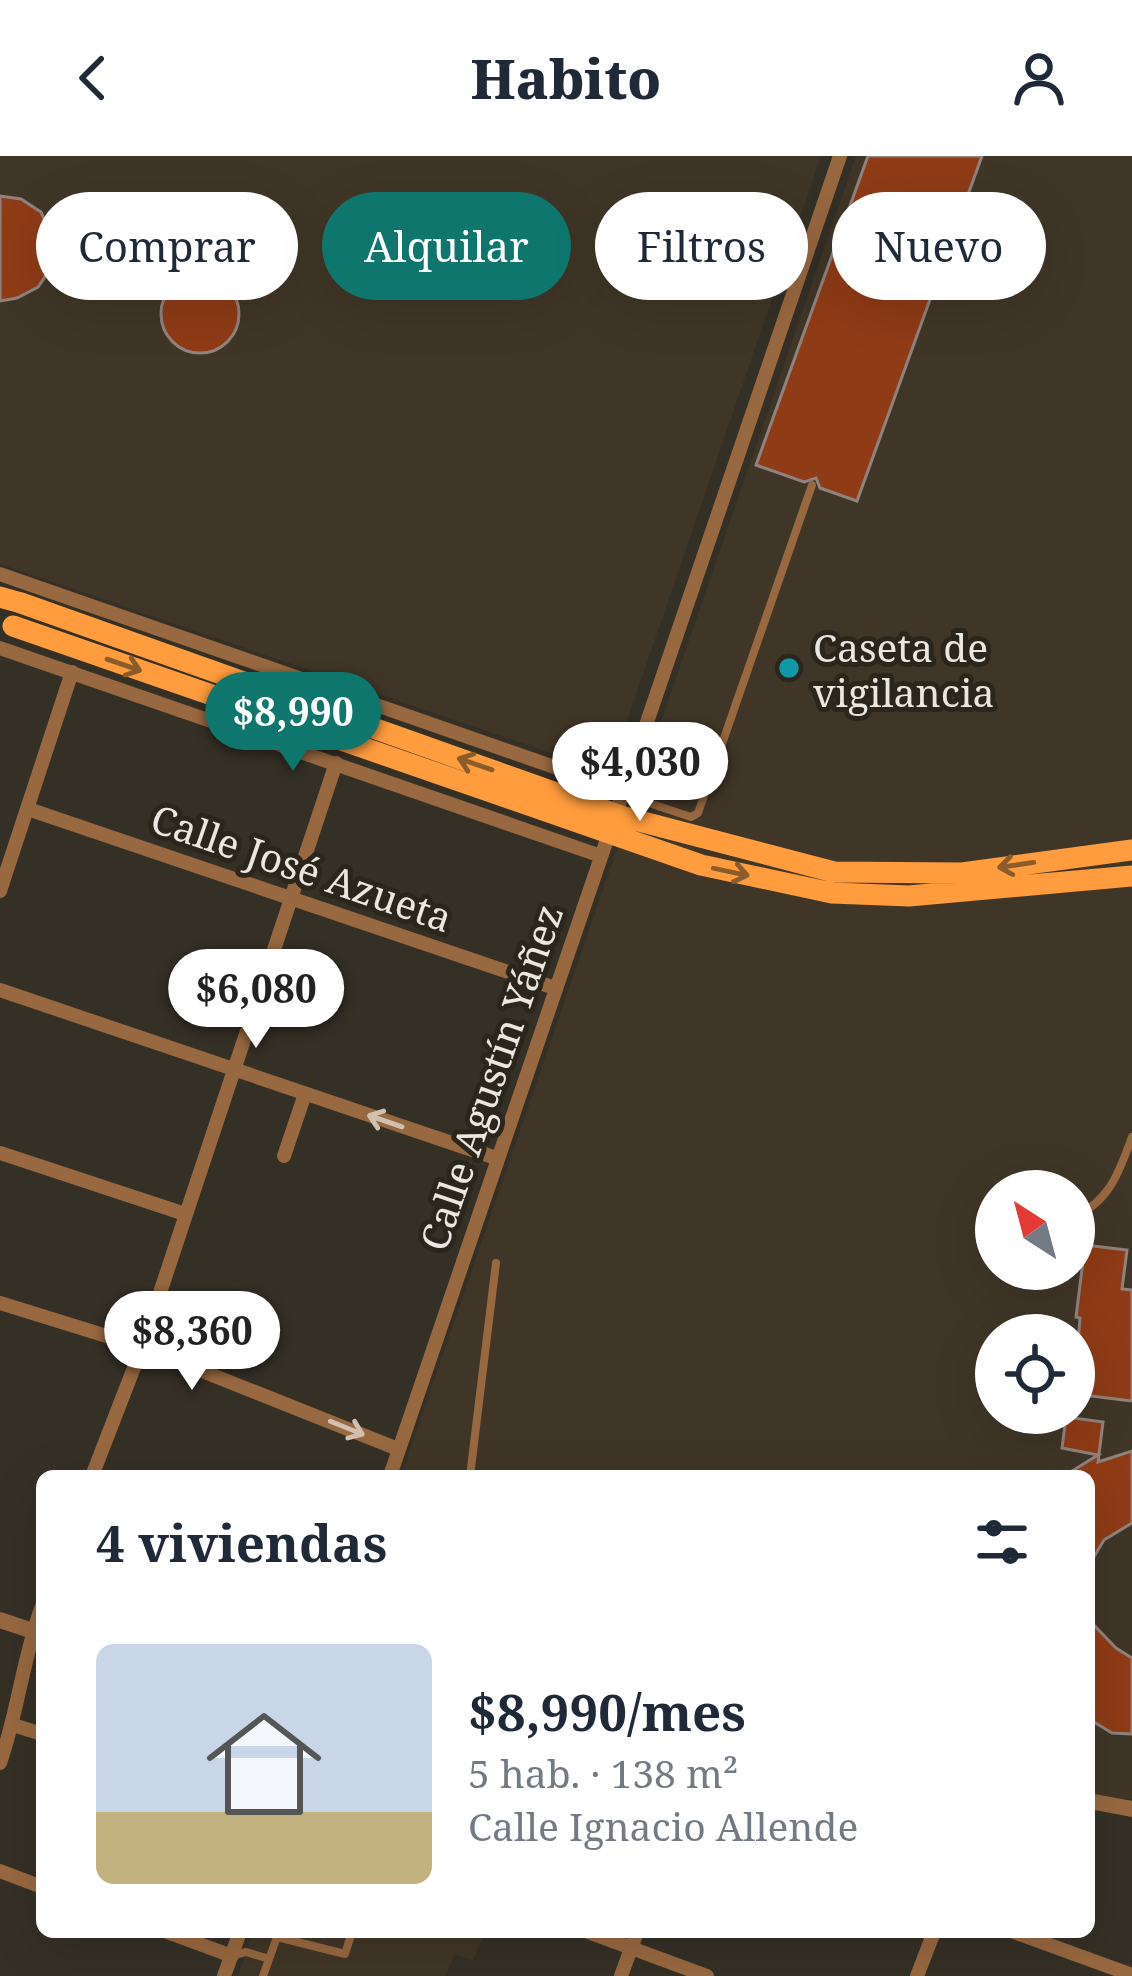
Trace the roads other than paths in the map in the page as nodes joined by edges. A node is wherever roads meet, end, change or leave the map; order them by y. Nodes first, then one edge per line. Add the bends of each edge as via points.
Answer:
1 (840, 156) edge
2 (812, 485) dead end
3 (0, 574) edge
4 (10, 600) edge
5 (7, 625) edge
6 (0, 648) edge
7 (72, 672) junction
8 (336, 763) junction
9 (625, 793) junction
10 (28, 809) junction
11 (1132, 850) edge
12 (601, 856) junction
13 (1132, 876) edge
14 (0, 891) edge
15 (290, 899) junction
16 (556, 988) junction
17 (0, 990) edge
18 (233, 1070) junction
19 (305, 1094) junction
20 (1132, 1138) edge
21 (0, 1153) edge
22 (284, 1156) dead end
23 (496, 1158) junction
24 (1095, 1206) edge
25 (184, 1214) junction
26 (496, 1263) dead end
27 (0, 1304) edge
28 (142, 1347) junction
29 (398, 1449) junction
30 (94, 1470) edge
31 (392, 1470) edge
32 (471, 1470) edge
33 (0, 1619) edge
34 (36, 1631) edge
35 (36, 1643) edge
36 (14, 1725) junction
37 (36, 1732) edge
38 (0, 1763) edge
39 (1095, 1803) edge
40 (1132, 1809) edge
41 (0, 1871) edge
42 (36, 1885) edge
43 (183, 1938) edge
44 (238, 1938) edge
45 (277, 1938) edge
46 (281, 1938) edge
47 (350, 1938) edge
48 (604, 1938) edge
49 (635, 1938) edge
50 (932, 1938) edge
51 (1030, 1938) edge
52 (631, 1948) junction
53 (232, 1956) junction
54 (269, 1958) junction
55 (1132, 1975) edge
56 (224, 1976) edge
57 (263, 1976) edge
58 (621, 1976) edge
59 (707, 1976) edge
60 (917, 1976) edge

1 - 9 street, Calle Agustín Yáñez
2 - 9 lane via 698,813
3 - 9 street
11 -> 4 main road, bridge via 962,873 834,872 624,817
5 -> 13 main road, bridge via 701,865 832,893 909,896
6 - 7 street
7 - 8 street
7 - 10 street
8 - 12 street
8 - 15 street
9 - 12 street, Calle Agustín Yáñez
10 - 14 street
10 - 15 street, Calle José Azueta
12 - 16 street, Calle Agustín Yáñez
15 - 16 street, Calle José Azueta
15 - 18 street
16 - 23 street, Calle Agustín Yáñez
17 - 18 street
18 - 19 street
18 - 25 street
19 - 22 street
23 -> 19 street
20 - 24 lane via 1114,1184
21 - 25 street
23 - 29 street, Calle Agustín Yáñez
25 - 28 street
26 - 32 lane
27 - 28 street
28 -> 29 street
28 - 30 street
29 - 31 street, Calle Agustín Yáñez
33 - 34 street
35 - 36 street
36 - 37 street
36 - 38 street
39 - 40 street
41 - 42 street
43 - 53 street
44 - 53 street
45 - 54 lane
46 - 47 lane via 345,1954
48 - 52 street
49 - 52 street
50 - 60 street
51 - 55 street
52 - 58 street
52 - 59 street
53 - 54 lane
53 - 56 street
54 - 57 lane

